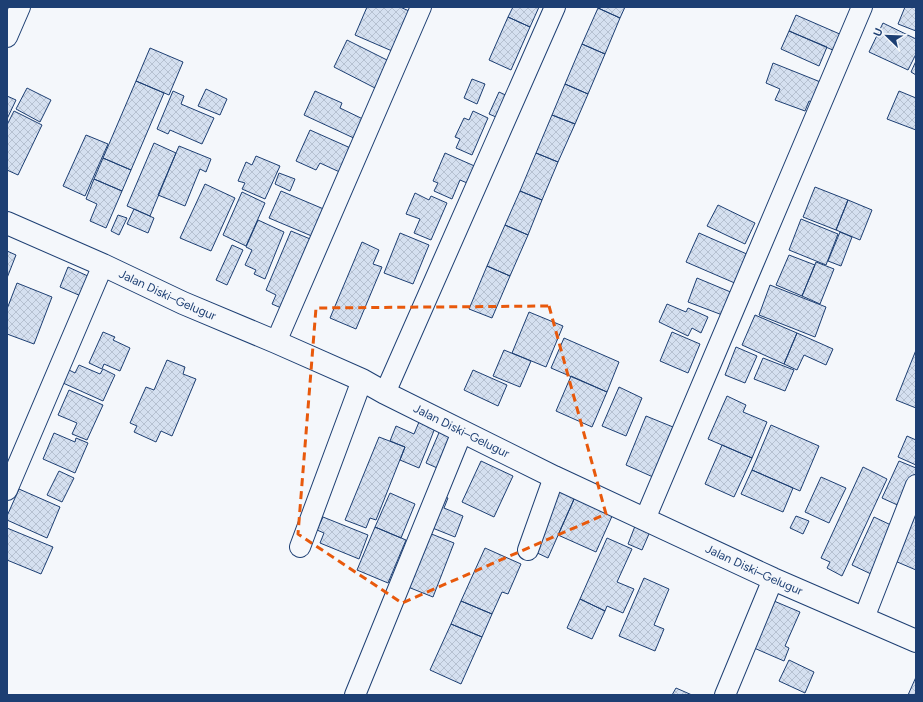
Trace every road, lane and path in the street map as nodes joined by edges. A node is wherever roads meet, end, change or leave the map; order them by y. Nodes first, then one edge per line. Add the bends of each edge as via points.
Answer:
1 (20, 7) edge
2 (421, 7) edge
3 (555, 7) edge
4 (862, 7) edge
5 (7, 37) edge
6 (7, 223) edge
7 (103, 265) junction
8 (276, 342) junction
9 (362, 380) junction
10 (385, 393) junction
11 (462, 432) junction
12 (554, 477) junction
13 (916, 485) edge
14 (7, 490) edge
15 (645, 519) junction
16 (300, 547) dead end
17 (528, 550) dead end
18 (772, 580) junction
19 (864, 618) junction
20 (916, 641) edge
21 (355, 695) edge
22 (725, 695) edge

1 - 5 street
2 - 8 street
3 - 10 street
4 - 15 street
6 - 7 main road, Jalan Diski–Gelugur
7 - 8 main road, Jalan Diski–Gelugur via 183,303
7 - 14 street
8 - 9 main road, Jalan Diski–Gelugur
9 - 10 main road, Jalan Diski–Gelugur
9 - 16 street
10 - 11 main road, Jalan Diski–Gelugur
11 - 12 main road, Jalan Diski–Gelugur
11 - 21 street
12 - 15 main road, Jalan Diski–Gelugur
12 - 17 street
13 - 19 street
15 - 18 main road, Jalan Diski–Gelugur
18 - 19 main road, Jalan Diski–Gelugur
18 - 22 street
19 - 20 main road, Jalan Diski–Gelugur

